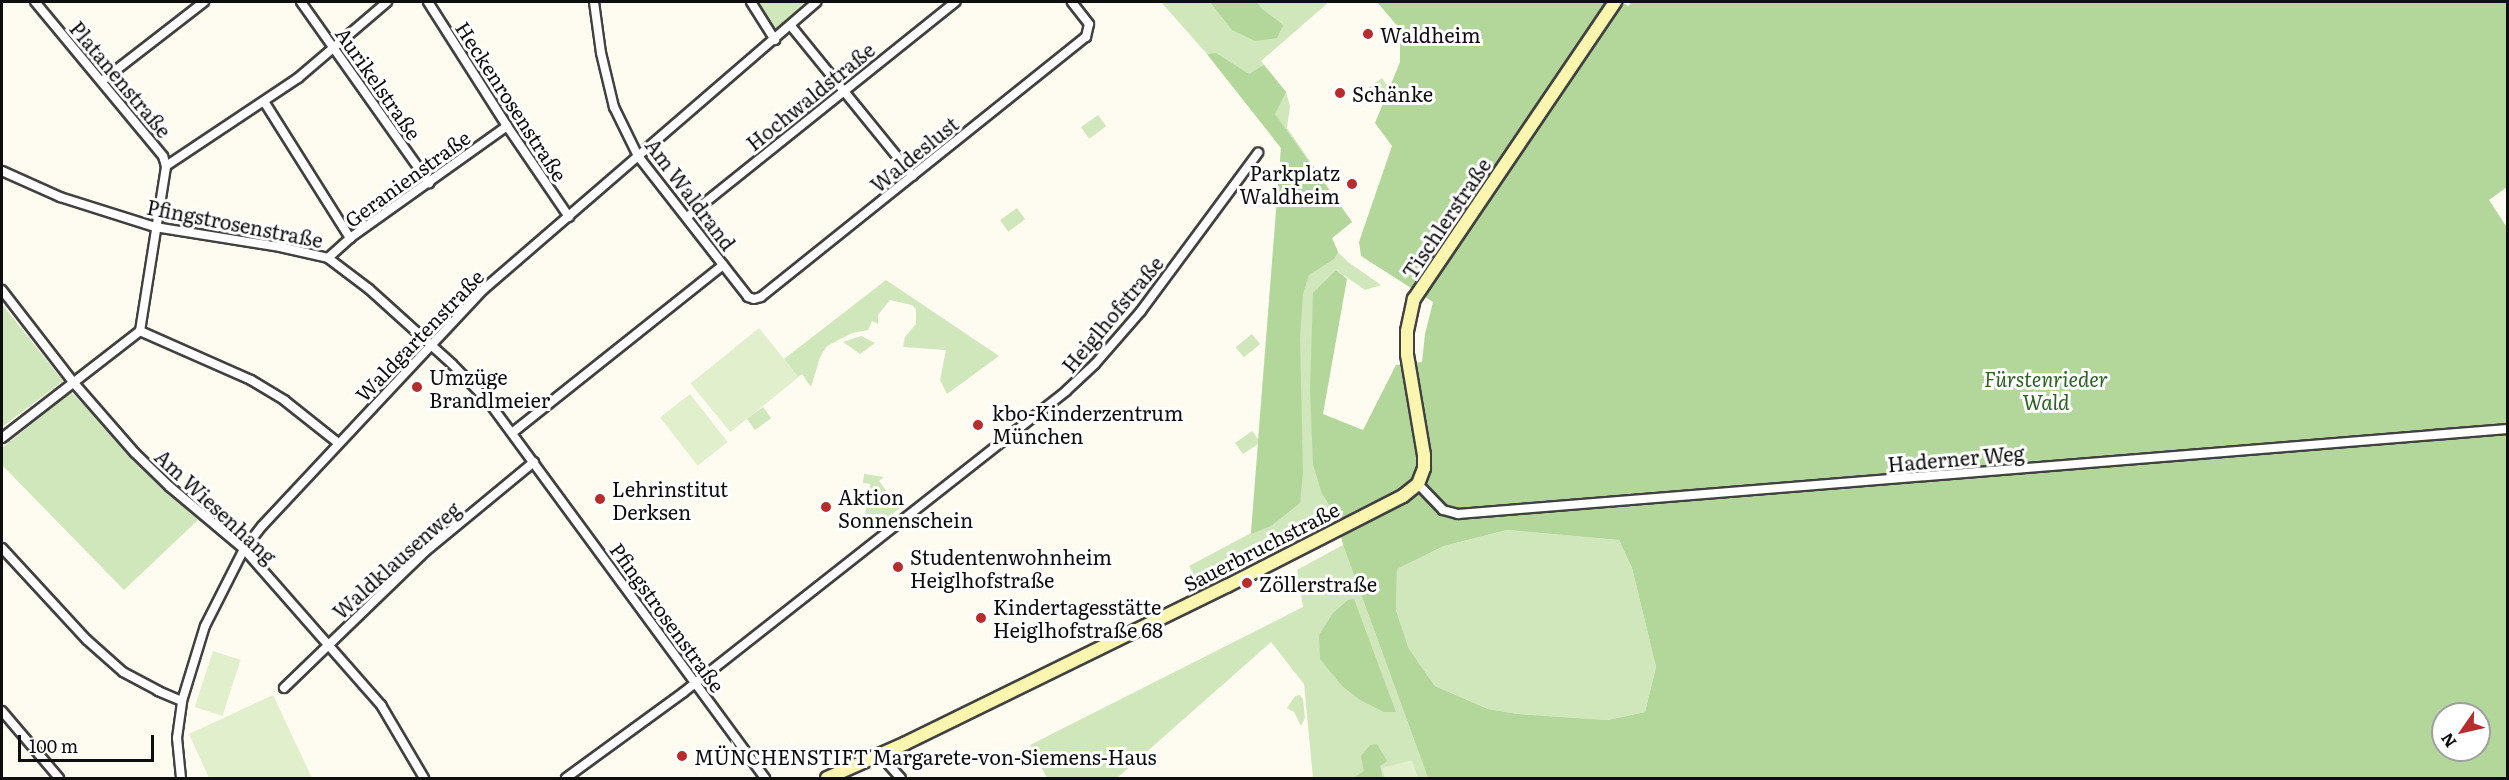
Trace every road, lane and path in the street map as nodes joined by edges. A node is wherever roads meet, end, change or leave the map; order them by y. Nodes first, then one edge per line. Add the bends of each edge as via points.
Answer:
1 (35, 2) edge
2 (204, 2) edge
3 (302, 2) edge
4 (387, 2) edge
5 (428, 2) edge
6 (594, 2) edge
7 (752, 2) edge
8 (816, 2) edge
9 (955, 2) edge
10 (1072, 2) edge
11 (1615, 2) edge
12 (791, 26) junction
13 (775, 40) junction
14 (334, 46) junction
15 (102, 81) junction
16 (843, 90) junction
17 (265, 103) junction
18 (507, 126) junction
19 (1258, 153) dead end
20 (638, 156) junction
21 (166, 166) junction
22 (2, 171) edge
23 (913, 176) junction
24 (429, 183) junction
25 (569, 217) junction
26 (687, 217) junction
27 (155, 227) junction
28 (350, 238) junction
29 (328, 258) junction
30 (723, 265) junction
31 (2, 290) edge
32 (748, 297) joint
33 (140, 331) junction
34 (430, 344) junction
35 (73, 382) junction
36 (2508, 429) edge
37 (512, 433) junction
38 (2, 438) edge
39 (338, 443) junction
40 (534, 462) junction
41 (1418, 484) junction
42 (2, 548) edge
43 (244, 549) junction
44 (328, 645) junction
45 (695, 683) junction
46 (284, 688) dead end
47 (182, 701) junction
48 (3, 715) edge
49 (880, 755) junction
50 (59, 778) edge
51 (181, 778) edge
52 (424, 778) edge
53 (566, 778) edge
54 (765, 778) edge
55 (827, 778) edge
56 (901, 778) edge

1 - 15 street, Platanenstraße
2 - 15 street
3 - 14 street, Aurikelstraße
4 - 14 street
5 - 18 street, Heckenrosenstraße
6 - 20 street, Am Waldrand via 614,107
7 - 13 street
8 - 12 street, Waldgartenstraße
9 - 16 street, Hochwaldstraße
10 - 23 street, Waldeslust via 1089,24 1086,37
11 - 41 street, Tischlerstraße via 1414,299 1407,354 1424,455
12 - 13 street, Waldgartenstraße
12 - 16 street
13 - 20 street, Waldgartenstraße
14 - 17 street via 320,62
14 - 24 street, Aurikelstraße
15 - 21 street, Platanenstraße via 163,156
16 - 23 street
16 - 26 street, Hochwaldstraße
17 - 21 street
17 - 28 street
18 - 24 street, Geranienstraße
18 - 25 street, Heckenrosenstraße
19 - 45 street, Heiglhofstraße via 1141,311 1091,369
20 - 25 street, Waldgartenstraße
20 - 26 street, Am Waldrand
21 - 27 street, Platanenstraße
22 - 27 street, Pfingstrosenstraße via 60,197
23 - 32 street, Waldeslust via 761,297
24 - 28 street, Geranienstraße
25 - 34 street, Waldgartenstraße via 484,290
26 - 30 street, Am Waldrand
27 - 29 street, Pfingstrosenstraße
27 - 33 street, Platanenstraße
28 - 29 street, Geranienstraße
29 - 34 street, Pfingstrosenstraße
30 - 32 street, Am Waldrand
30 - 37 street
31 - 35 street, Am Wiesenhang
33 - 35 street
33 - 39 street via 251,380 284,400
34 - 37 street, Pfingstrosenstraße via 477,387
34 - 39 street, Waldgartenstraße
35 - 38 street
35 - 43 street, Am Wiesenhang via 135,453
36 - 41 street, Haderner Weg via 1458,514 1443,510
37 - 40 street, Pfingstrosenstraße
39 - 43 street, Waldgartenstraße
40 - 44 street, Waldklausenweg via 426,551
40 - 45 street, Pfingstrosenstraße
41 - 49 street, Sauerbruchstraße via 1403,496 1323,537
42 - 47 street via 87,640 123,672
43 - 44 street, Am Wiesenhang
43 - 47 street, Waldgartenstraße via 205,626
44 - 46 street, Waldklausenweg
44 - 52 street, Am Wiesenhang via 381,705
45 - 53 street, Heiglhofstraße
45 - 54 street, Pfingstrosenstraße
47 - 51 street, Waldgartenstraße via 177,738
48 - 50 street
49 - 55 street, Sauerbruchstraße
49 - 56 street

